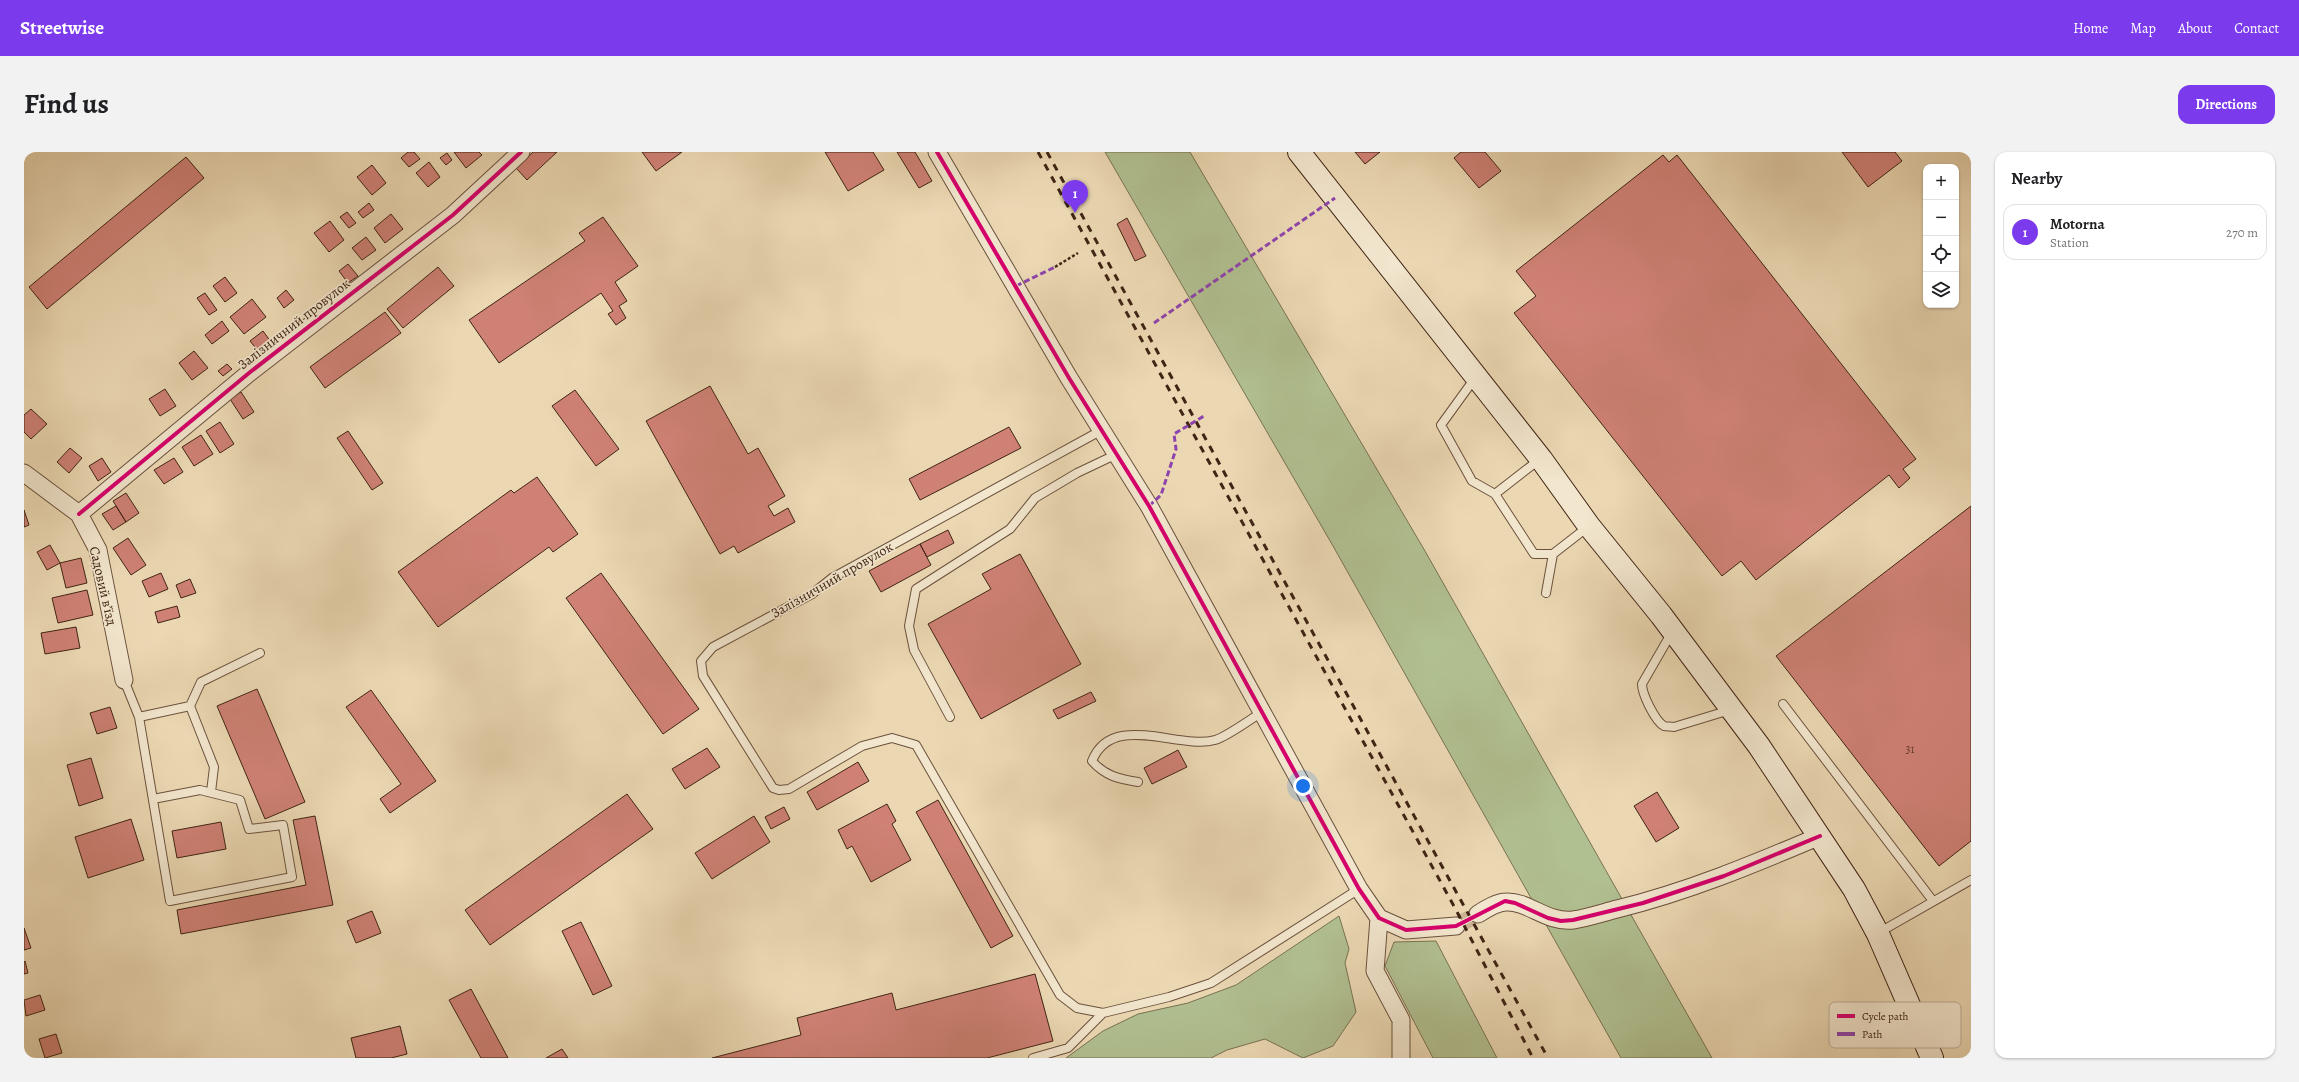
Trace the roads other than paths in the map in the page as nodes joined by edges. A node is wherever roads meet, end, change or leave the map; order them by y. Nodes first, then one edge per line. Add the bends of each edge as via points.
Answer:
1 (521, 152) edge
2 (937, 152) edge
3 (1299, 152) edge
4 (1476, 378) junction
5 (1102, 430) junction
6 (1117, 454) junction
7 (1541, 459) junction
8 (24, 473) edge
9 (1495, 494) junction
10 (79, 514) junction
11 (1589, 526) junction
12 (1552, 554) junction
13 (1546, 593) dead end
14 (1673, 631) junction
15 (260, 653) dead end
16 (124, 680) joint
17 (1783, 704) dead end
18 (190, 706) junction
19 (1731, 710) junction
20 (1262, 712) junction
21 (950, 716) dead end
22 (139, 717) junction
23 (1138, 782) dead end
24 (211, 792) junction
25 (153, 799) junction
26 (1820, 836) junction
27 (1971, 880) edge
28 (1359, 889) junction
29 (1933, 901) junction
30 (1478, 914) tunnel mouth
31 (1379, 918) junction
32 (1456, 926) tunnel mouth
33 (1878, 934) junction
34 (1908, 1002) edge
35 (1103, 1013) junction
36 (1928, 1048) edge
37 (1033, 1058) edge
38 (1400, 1058) edge
39 (1932, 1058) edge

1 - 10 street, Залізничний провулок via 453,215 249,373
2 - 5 street
3 - 4 main road
4 - 7 main road
4 - 9 lane via 1441,425 1472,481
5 - 6 street
5 - 35 lane, Залізничний провулок via 832,578 812,594 713,646 702,661 703,676 773,788 788,789 862,746 892,738 916,745 1060,995 1077,1008
6 - 20 street via 1149,506
6 - 21 lane via 1077,473 1035,498 1010,530 916,589 908,626 914,650
7 - 9 lane
7 - 11 main road
8 - 10 street, Садовий в’їзд
9 - 12 lane via 1534,554
10 - 16 street, Садовий в’їзд via 98,550
11 - 12 lane
11 - 14 main road
12 - 13 lane
14 - 19 main road
14 - 19 lane via 1642,684 1642,692 1660,722 1665,726 1674,726
15 - 18 lane via 201,682
16 - 22 lane
17 - 29 lane
18 - 22 lane
18 - 24 lane via 214,767
19 - 26 main road
20 - 23 lane via 1215,740 1188,741 1146,734 1115,738 1096,750 1092,761 1101,772
20 - 28 street
22 - 25 lane
24 - 25 lane via 200,790
24 - 25 lane via 240,800 249,829 283,825 292,876 170,901
26 - 30 street via 1724,876 1643,903 1573,920 1548,918 1515,903 1505,902
26 - 33 main road via 1854,889
27 - 29 lane
28 - 31 street
28 - 35 lane via 1211,983 1169,997
29 - 33 lane
31 - 32 street via 1406,930
31 - 38 street via 1375,971 1401,1020
33 - 34 main road
35 - 37 lane via 1068,1048
36 - 39 main road

